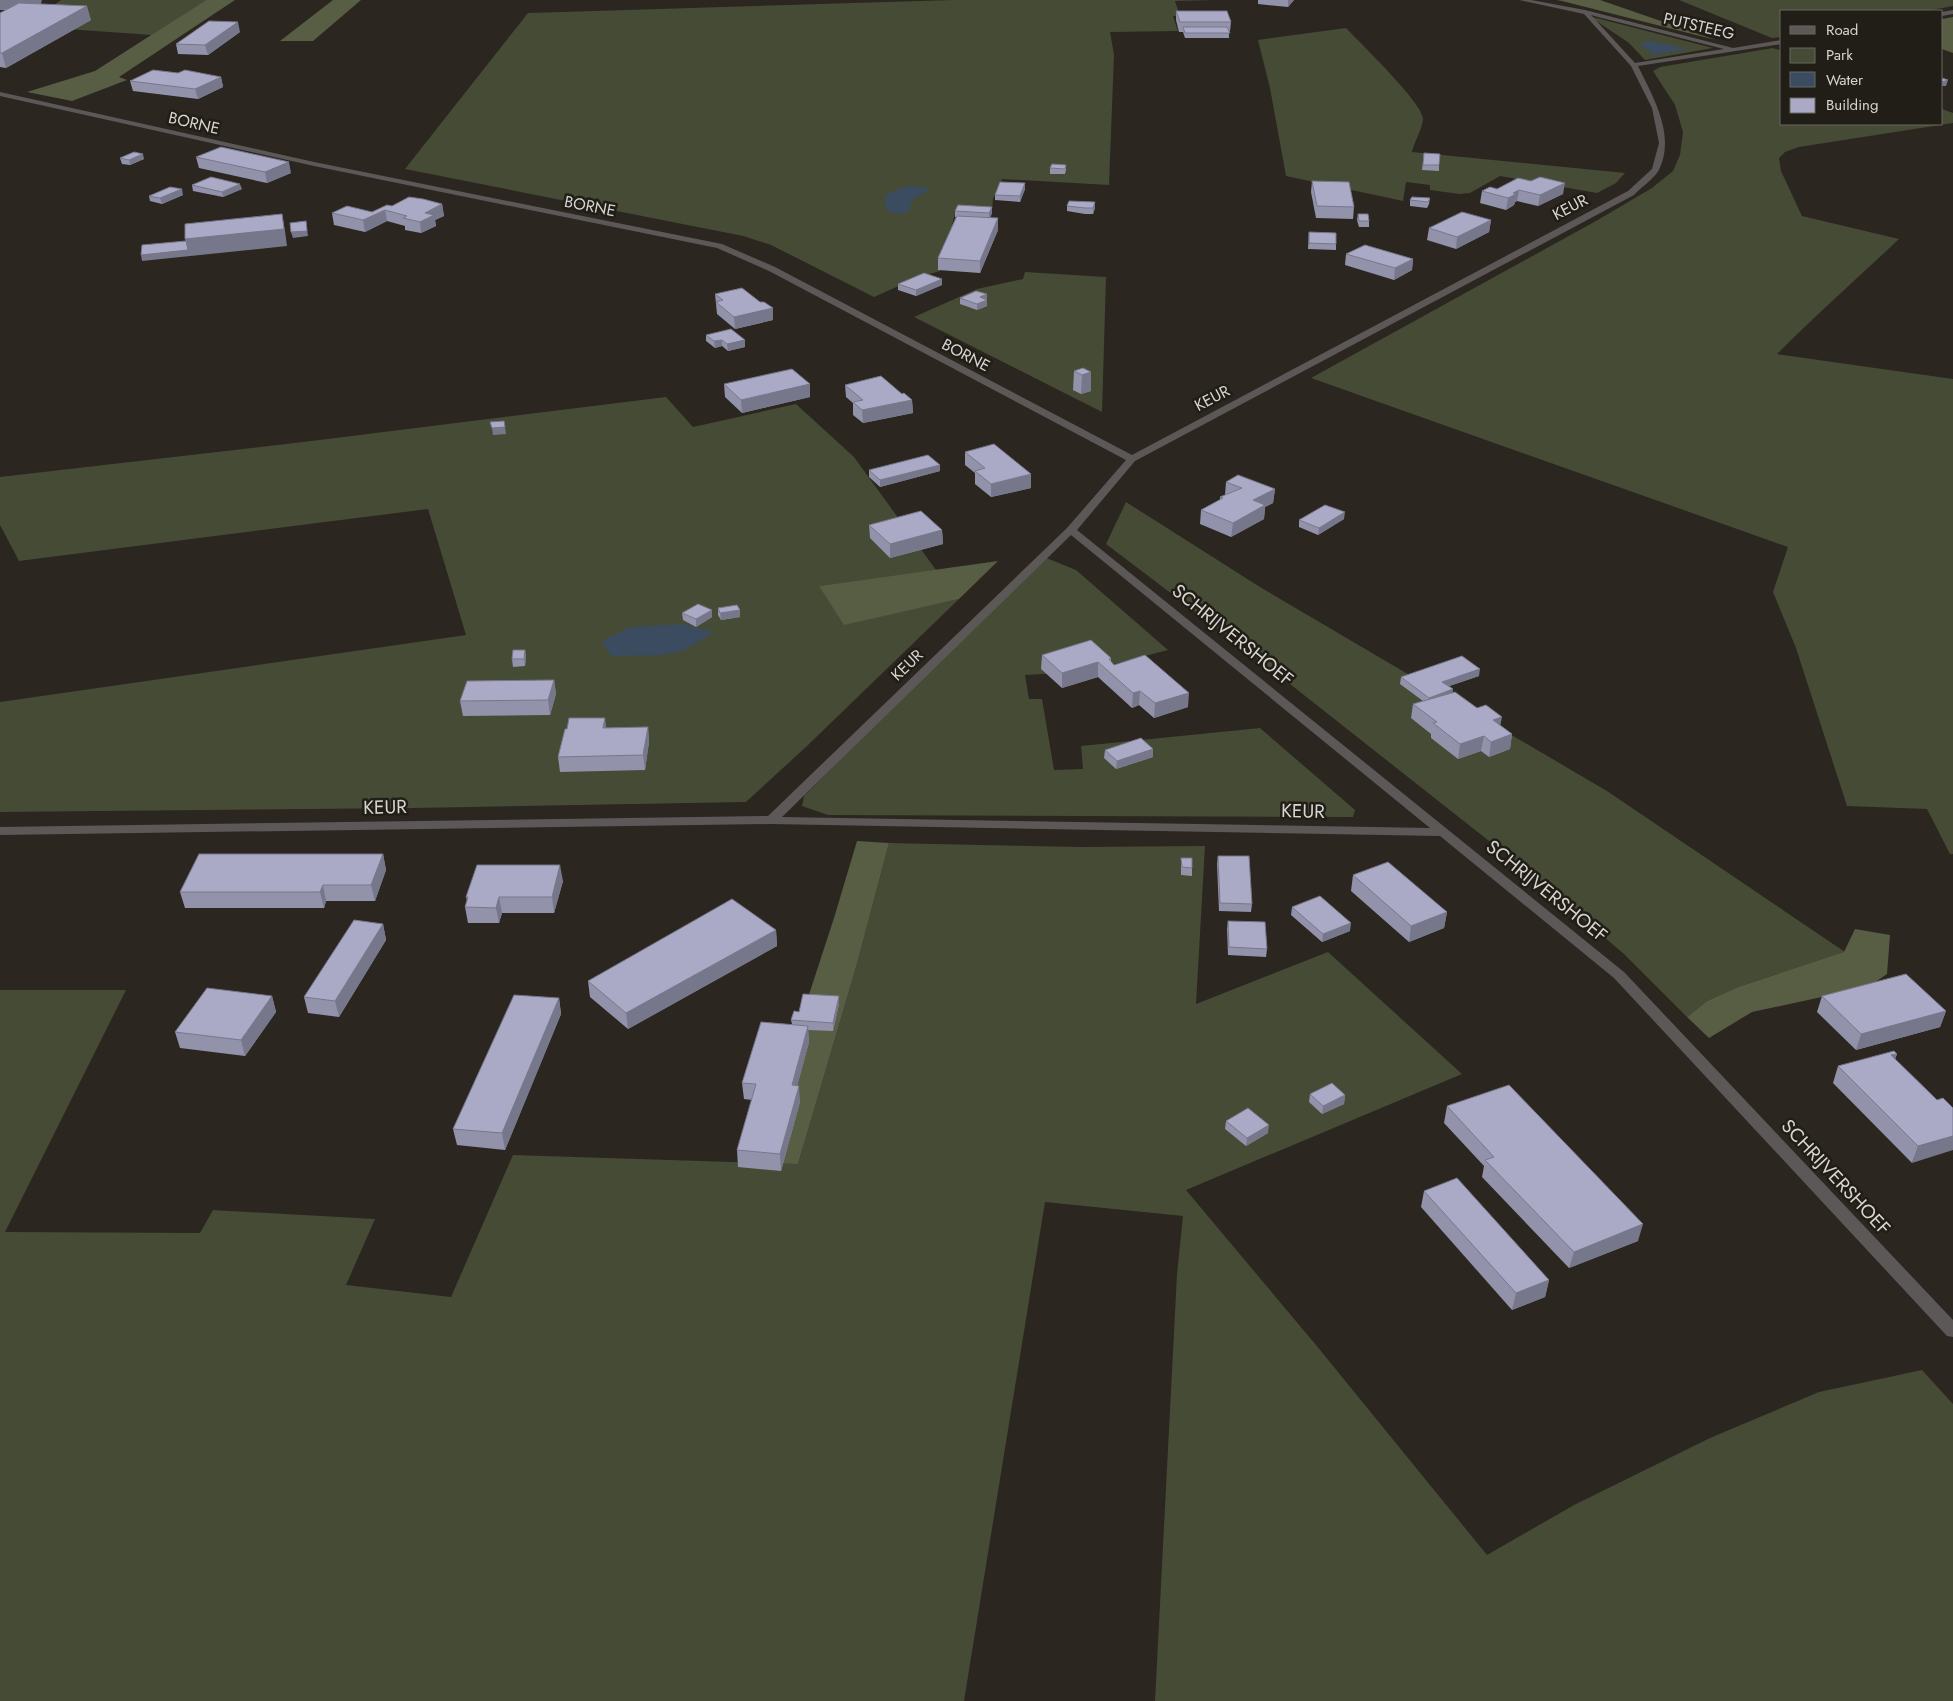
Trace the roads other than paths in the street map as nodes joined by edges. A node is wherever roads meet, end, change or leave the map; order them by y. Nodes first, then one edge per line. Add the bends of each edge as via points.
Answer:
1 (1522, 0) edge
2 (1585, 12) junction
3 (1780, 42) edge
4 (1734, 50) junction
5 (1634, 64) junction
6 (0, 94) edge
7 (1132, 459) junction
8 (1071, 530) junction
9 (771, 820) junction
10 (0, 831) edge
11 (1444, 832) junction
12 (1953, 1331) edge

1 - 2 street, PUTSTEEG
2 - 4 street, PUTSTEEG
2 - 5 street, KEUR
3 - 4 street, PUTSTEEG
4 - 5 street
5 - 7 street, KEUR via 1655,108 1662,143 1655,170 1631,193
6 - 7 street, BORNE via 314,164 719,246 772,268
7 - 8 street, KEUR
8 - 9 street, KEUR
8 - 11 street, SCHRIJVERSHOEF
9 - 10 street, KEUR
9 - 11 street, KEUR
11 - 12 street, SCHRIJVERSHOEF via 1619,975

